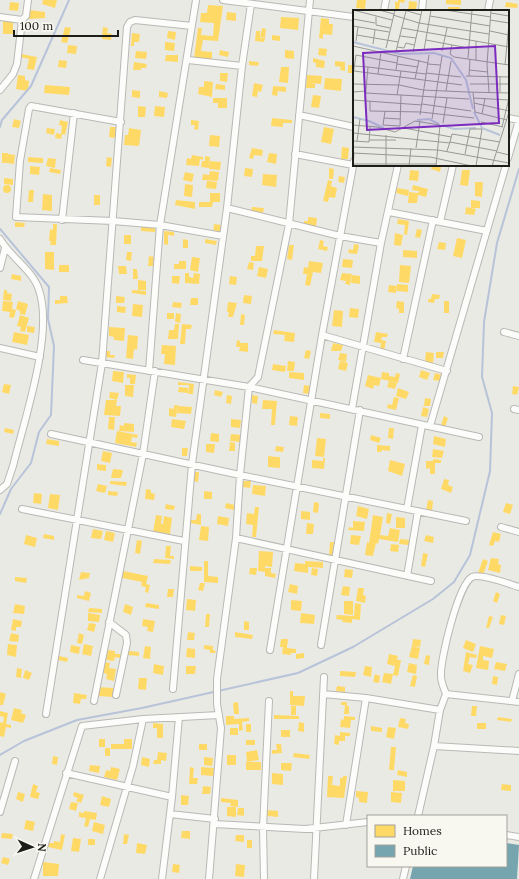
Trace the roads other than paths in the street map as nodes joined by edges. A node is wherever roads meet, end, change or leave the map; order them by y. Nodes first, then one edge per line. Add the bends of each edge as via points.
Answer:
1 (28, 0) edge
2 (196, 0) edge
3 (223, 0) edge
4 (310, 0) edge
5 (386, 0) edge
6 (424, 0) edge
7 (490, 0) edge
8 (264, 3) edge
9 (251, 4) junction
10 (384, 10) edge
11 (422, 10) edge
12 (488, 10) edge
13 (309, 11) junction
14 (0, 17) edge
15 (353, 17) edge
16 (22, 20) junction
17 (192, 26) junction
18 (188, 60) junction
19 (242, 66) junction
20 (0, 90) edge
21 (74, 114) junction
22 (299, 115) junction
23 (509, 118) edge
24 (519, 120) edge
25 (121, 122) junction
26 (353, 127) edge
27 (295, 154) junction
28 (509, 155) edge
29 (353, 163) edge
30 (353, 166) edge
31 (398, 166) edge
32 (453, 166) edge
33 (506, 166) edge
34 (227, 208) junction
35 (389, 212) junction
36 (62, 220) junction
37 (433, 220) junction
38 (113, 221) junction
39 (440, 222) junction
40 (289, 224) junction
41 (160, 225) junction
42 (486, 231) junction
43 (223, 236) junction
44 (340, 236) junction
45 (0, 239) edge
46 (381, 243) junction
47 (5, 248) junction
48 (0, 268) edge
49 (504, 332) dead end
50 (322, 335) junction
51 (519, 336) edge
52 (363, 346) junction
53 (0, 348) edge
54 (40, 357) junction
55 (403, 359) junction
56 (83, 360) dead end
57 (102, 363) junction
58 (152, 371) junction
59 (447, 371) junction
60 (204, 379) junction
61 (249, 387) junction
62 (312, 400) junction
63 (352, 409) junction
64 (360, 410) junction
65 (422, 425) junction
66 (430, 426) junction
67 (51, 434) dead end
68 (479, 438) dead end
69 (91, 443) junction
70 (143, 454) junction
71 (192, 464) junction
72 (240, 475) junction
73 (296, 487) junction
74 (0, 490) edge
75 (345, 497) junction
76 (22, 509) dead end
77 (407, 509) junction
78 (418, 511) junction
79 (77, 520) junction
80 (466, 521) dead end
81 (501, 527) dead end
82 (126, 531) junction
83 (519, 532) edge
84 (236, 538) junction
85 (184, 541) junction
86 (287, 549) junction
87 (336, 560) junction
88 (407, 576) junction
89 (431, 581) dead end
90 (519, 587) edge
91 (109, 622) junction
92 (321, 645) dead end
93 (270, 650) dead end
94 (519, 674) edge
95 (324, 677) dead end
96 (173, 689) dead end
97 (323, 694) junction
98 (446, 694) junction
99 (116, 695) dead end
100 (366, 698) junction
101 (94, 701) dead end
102 (269, 701) dead end
103 (512, 701) junction
104 (519, 702) edge
105 (440, 710) junction
106 (46, 714) dead end
107 (220, 715) junction
108 (179, 717) junction
109 (143, 719) junction
110 (434, 746) junction
111 (519, 751) edge
112 (15, 761) dead end
113 (66, 773) junction
114 (127, 788) junction
115 (172, 797) junction
116 (0, 812) edge
117 (170, 814) junction
118 (418, 815) edge
119 (215, 821) junction
120 (367, 822) edge
121 (346, 825) junction
122 (263, 828) junction
123 (317, 828) junction
124 (507, 835) edge
125 (519, 837) edge
126 (406, 867) edge
127 (34, 879) edge
128 (100, 879) edge
129 (162, 879) edge
130 (209, 879) edge
131 (264, 879) edge
132 (314, 879) edge
133 (403, 879) edge

1 - 16 street via 26,16
2 - 17 street
3 - 9 street
4 - 13 street
5 - 10 street
6 - 11 street
7 - 12 street
8 - 9 street
8 - 13 street
9 - 19 street
13 - 15 street
13 - 22 street
14 - 16 street
16 - 20 street via 17,64 13,74
17 - 18 street
17 - 25 street via 135,20 127,26
18 - 19 street
18 - 41 street
19 - 34 street
21 - 25 street
21 - 36 street
21 - 36 street via 31,106 20,161 16,217
22 - 26 street
22 - 27 street
23 - 24 street
24 - 28 street
25 - 38 street
27 - 29 street
27 - 40 street
30 - 44 street
31 - 35 street
32 - 39 street
33 - 42 street
34 - 40 street
34 - 43 street
35 - 37 street
35 - 46 street
36 - 38 street
37 - 39 street
37 - 55 street
38 - 41 street
38 - 57 street
39 - 42 street
40 - 44 street
40 - 61 street via 258,377
41 - 43 street
41 - 58 street
42 - 59 street
43 - 60 street
44 - 46 street
44 - 50 street
45 - 47 street
46 - 52 street
47 - 48 street
47 - 54 street via 39,289 43,321
49 - 51 street
50 - 52 street
50 - 62 street
52 - 55 street
52 - 63 street
53 - 54 street
54 - 74 street via 13,466 7,484
55 - 59 street
56 - 57 street
57 - 58 street
57 - 69 street
58 - 60 street
58 - 70 street
59 - 66 street
60 - 61 street
60 - 71 street
61 - 62 street
61 - 72 street
62 - 63 street
62 - 73 street
63 - 64 street
64 - 65 street
64 - 75 street
65 - 66 street
65 - 77 street
66 - 68 street
67 - 69 street
69 - 70 street
69 - 79 street
70 - 71 street
70 - 82 street
71 - 72 street
71 - 85 street
72 - 73 street
72 - 84 street
73 - 75 street
73 - 86 street
75 - 77 street
75 - 87 street
76 - 79 street
77 - 78 street
78 - 80 street
78 - 88 street
79 - 82 street
79 - 106 street
81 - 83 street
82 - 85 street
82 - 91 street
84 - 86 street
84 - 107 street via 217,679 217,704
85 - 96 street
86 - 87 street
86 - 93 street
87 - 88 street
87 - 92 street
88 - 89 street
90 - 98 street via 478,575 467,582 456,607 445,647 441,677
91 - 99 street via 126,635 127,643
91 - 101 street
94 - 103 street
95 - 97 street
97 - 100 street
97 - 123 street
98 - 103 street
98 - 105 street
100 - 105 street
100 - 121 street
102 - 122 street
103 - 104 street
105 - 110 street
107 - 108 street
107 - 119 street
108 - 109 street
108 - 115 street
109 - 113 street via 82,726
109 - 114 street
110 - 111 street
110 - 118 street
112 - 116 street
113 - 114 street
113 - 127 street
114 - 115 street
114 - 128 street
115 - 117 street
117 - 119 street
117 - 129 street
119 - 122 street
119 - 130 street
120 - 121 street
121 - 123 street
122 - 123 street
122 - 131 street
123 - 132 street
124 - 125 street
126 - 133 street

